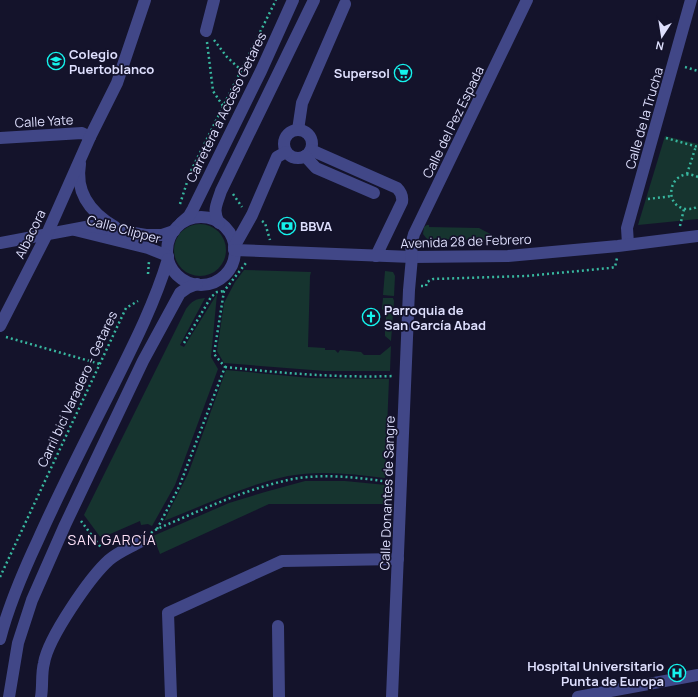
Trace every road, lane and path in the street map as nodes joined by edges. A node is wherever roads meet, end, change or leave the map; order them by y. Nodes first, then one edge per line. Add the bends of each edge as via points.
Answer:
1 (145, 0) edge
2 (214, 0) edge
3 (276, 0) edge
4 (293, 0) edge
5 (314, 0) edge
6 (527, 0) edge
7 (692, 0) edge
8 (345, 4) dead end
9 (206, 31) junction
10 (241, 70) junction
11 (223, 106) junction
12 (298, 130) junction
13 (654, 135) junction
14 (90, 137) junction
15 (0, 138) edge
16 (697, 147) edge
17 (286, 152) junction
18 (82, 153) junction
19 (308, 153) junction
20 (687, 174) junction
21 (698, 177) edge
22 (374, 193) dead end
23 (672, 196) junction
24 (635, 200) junction
25 (698, 206) edge
26 (175, 209) dead end
27 (684, 209) junction
28 (220, 223) junction
29 (177, 227) junction
30 (74, 229) junction
31 (680, 229) dead end
32 (123, 231) junction
33 (47, 234) junction
34 (698, 236) edge
35 (0, 243) edge
36 (628, 244) junction
37 (151, 249) junction
38 (234, 249) junction
39 (376, 256) junction
40 (412, 257) junction
41 (168, 258) junction
42 (247, 263) dead end
43 (148, 277) dead end
44 (197, 284) junction
45 (409, 290) joint
46 (224, 291) junction
47 (141, 300) dead end
48 (0, 326) edge
49 (0, 335) edge
50 (184, 343) dead end
51 (100, 364) junction
52 (225, 367) junction
53 (406, 375) junction
54 (401, 485) junction
55 (73, 510) junction
56 (157, 529) junction
57 (141, 541) joint
58 (109, 559) junction
59 (398, 559) junction
60 (0, 576) edge
61 (278, 626) dead end
62 (0, 639) edge
63 (698, 675) edge
64 (8, 697) edge
65 (41, 697) edge
66 (171, 697) edge
67 (279, 697) edge
68 (392, 697) edge
69 (578, 697) edge

1 - 14 street, Albacora via 117,84
2 - 9 street
3 - 10 path
4 - 29 street, Carretera a Acceso Getares via 193,209
5 - 28 street via 222,191 215,209
6 - 40 street, Calle del Pez Espada via 414,234 411,245
7 - 13 street, Calle de la Trucha
8 - 12 street via 302,103
9 - 10 path
9 - 11 path via 213,92
10 - 11 path
11 - 26 path via 190,173 180,204
12 - 17 street via 287,136 284,144
12 - 19 street via 310,137
13 - 16 path
13 - 24 street, Calle de la Trucha
14 - 15 street, Calle Yate via 82,134
14 - 18 street, Albacora
16 - 20 path
17 - 19 street via 297,159
17 - 38 street via 277,157
18 - 32 street, Albacora via 78,173 82,194 94,212
18 - 33 street, Albacora
19 - 22 street via 316,168
19 - 39 street via 400,190 402,202
20 - 21 path
20 - 23 path via 676,179 671,190
23 - 24 path
23 - 27 path via 674,202
24 - 36 street, Calle de la Trucha via 627,228
25 - 27 path
27 - 31 path
28 - 29 street via 212,219 196,218
28 - 38 street via 230,235
29 - 32 street, Calle Clipper via 162,235
29 - 41 street via 168,243
30 - 32 street, Calle Clipper via 91,226
30 - 33 street, Calle Clipper
30 - 37 street, Calle Clipper
33 - 35 street, Calle Clipper
33 - 48 street, Albacora
34 - 36 street, Avenida 28 de Febrero
36 - 40 street, Avenida 28 de Febrero via 508,256
37 - 41 street, Calle Clipper
37 - 43 path
38 - 39 street, Avenida 28 de Febrero
38 - 44 street via 232,262 226,273 213,282
39 - 40 street, Avenida 28 de Febrero
40 - 45 street, Calle del Pez Espada
41 - 44 street via 176,274
41 - 62 street via 136,339 21,576
42 - 46 path
44 - 55 street via 180,293 143,361
45 - 53 street, Calle Donantes de Sangre
46 - 50 path via 210,297
46 - 52 path via 214,354
47 - 51 path, Carril bici Varadero - Getares via 126,308
49 - 51 path
51 - 60 path, Carril bici Varadero - Getares
52 - 53 path via 355,377
52 - 56 path via 179,487
53 - 54 street, Calle Donantes de Sangre
54 - 56 path via 330,476 289,480 208,507
54 - 59 street, Calle Donantes de Sangre
55 - 58 path
55 - 64 street via 25,620
56 - 57 path
57 - 58 street
58 - 65 street via 89,583 50,645 44,663
59 - 66 street via 282,561 168,613
59 - 68 street, Calle Donantes de Sangre
61 - 67 street
63 - 69 street

